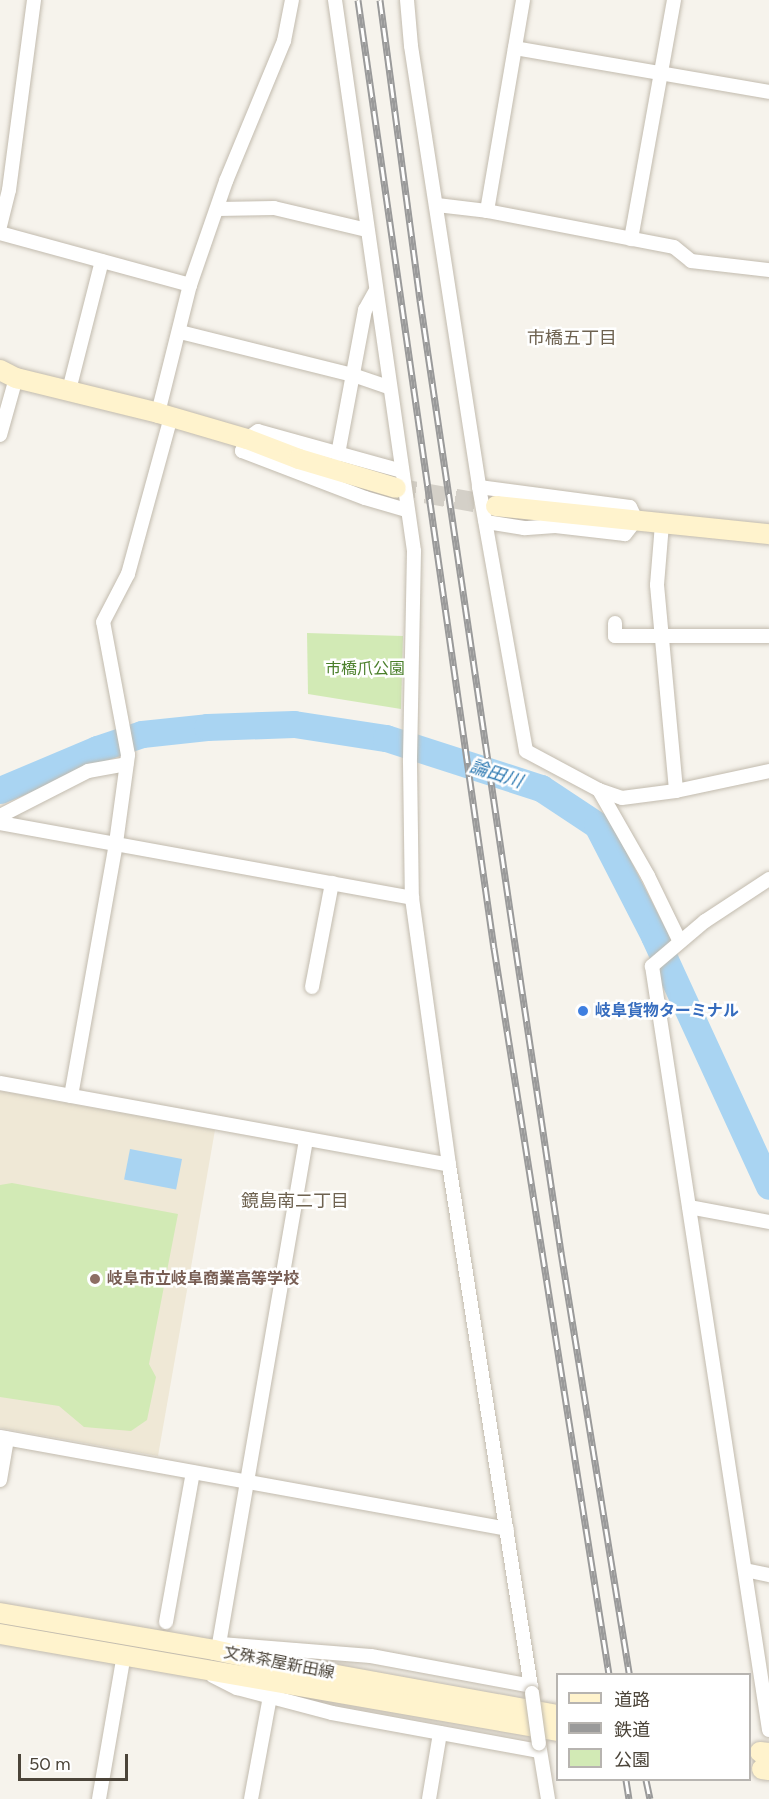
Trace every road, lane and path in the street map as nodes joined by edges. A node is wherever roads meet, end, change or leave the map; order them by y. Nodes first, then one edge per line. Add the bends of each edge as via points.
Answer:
1 (34, 0) edge
2 (292, 0) edge
3 (335, 0) edge
4 (406, 0) edge
5 (523, 0) edge
6 (674, 0) edge
7 (515, 48) junction
8 (661, 73) junction
9 (769, 92) edge
10 (5, 187) edge
11 (437, 205) junction
12 (218, 209) junction
13 (487, 211) junction
14 (0, 226) edge
15 (367, 230) junction
16 (0, 232) edge
17 (631, 239) junction
18 (102, 261) junction
19 (769, 270) edge
20 (190, 285) junction
21 (376, 290) junction
22 (180, 332) junction
23 (8, 374) edge
24 (353, 375) junction
25 (390, 388) junction
26 (69, 390) junction
27 (164, 415) junction
28 (0, 435) edge
29 (247, 439) junction
30 (338, 454) junction
31 (399, 480) junction
32 (479, 487) junction
33 (496, 506) tunnel mouth
34 (406, 510) junction
35 (636, 520) junction
36 (485, 522) junction
37 (662, 524) junction
38 (769, 534) edge
39 (615, 623) dead end
40 (660, 636) junction
41 (769, 636) edge
42 (127, 760) junction
43 (769, 771) edge
44 (599, 790) junction
45 (676, 791) junction
46 (0, 816) edge
47 (0, 823) edge
48 (116, 843) junction
49 (769, 879) edge
50 (332, 883) junction
51 (412, 898) junction
52 (680, 942) junction
53 (312, 987) dead end
54 (0, 1083) edge
55 (71, 1096) junction
56 (306, 1140) junction
57 (449, 1165) junction
58 (689, 1207) junction
59 (762, 1221) edge
60 (3, 1438) edge
61 (193, 1472) junction
62 (0, 1480) edge
63 (246, 1483) junction
64 (507, 1529) junction
65 (745, 1570) junction
66 (769, 1575) edge
67 (0, 1613) edge
68 (166, 1622) dead end
69 (0, 1634) edge
70 (217, 1647) junction
71 (124, 1655) junction
72 (197, 1668) junction
73 (532, 1689) junction
74 (270, 1696) junction
75 (556, 1715) edge
76 (769, 1730) edge
77 (556, 1731) edge
78 (440, 1733) junction
79 (540, 1748) junction
80 (99, 1799) edge
81 (251, 1799) edge
82 (429, 1799) edge
83 (548, 1799) edge

1 - 10 street
2 - 12 street via 284,41
3 - 15 street
4 - 11 street
5 - 7 street
6 - 8 street
7 - 8 street
7 - 13 street
8 - 9 street
8 - 17 street
10 - 14 street
11 - 13 street
11 - 32 street
12 - 15 street via 274,208
12 - 20 street
13 - 17 street
15 - 21 street
16 - 18 street
17 - 19 street via 674,247 691,261
18 - 20 street
18 - 26 street
20 - 22 street
21 - 24 street via 365,310
21 - 25 street
22 - 24 street
22 - 27 street
23 - 26 main road
23 - 28 street
24 - 25 street
24 - 30 street
25 - 31 street
26 - 27 main road
27 - 29 main road
27 - 42 street via 128,574 103,622
29 - 30 street via 258,431
29 - 31 main road via 299,459
29 - 34 street via 242,451
30 - 31 street
31 - 34 street
32 - 35 street via 630,507
32 - 36 street
33 - 35 main road
34 - 51 street via 414,551
35 - 36 street via 625,534
35 - 37 main road
36 - 44 street via 526,751
37 - 38 main road
37 - 40 street via 657,585
39 - 40 street via 615,636
40 - 41 street
40 - 45 street
42 - 46 street via 88,771
42 - 48 street
43 - 45 street
44 - 45 street via 622,798
44 - 52 street
47 - 48 street
48 - 50 street
48 - 55 street
49 - 52 street
50 - 51 street
50 - 53 street
51 - 57 street
52 - 58 street via 652,966
54 - 55 street
55 - 56 street
56 - 57 street
56 - 63 street
57 - 64 street
58 - 59 street
58 - 65 street
60 - 61 street
60 - 62 street
61 - 63 street
61 - 68 street
63 - 64 street
63 - 70 street
64 - 73 street
65 - 66 street
65 - 76 street
67 - 70 main road, 文殊茶屋新田線
69 - 71 main road, 文殊茶屋新田線
70 - 73 street via 371,1656
70 - 75 main road, 文殊茶屋新田線
71 - 72 main road, 文殊茶屋新田線
71 - 80 street
72 - 74 street via 237,1688
72 - 77 main road, 文殊茶屋新田線
73 - 79 street, bridge
74 - 78 street via 332,1713
74 - 81 street
78 - 79 street
78 - 82 street
79 - 83 street

